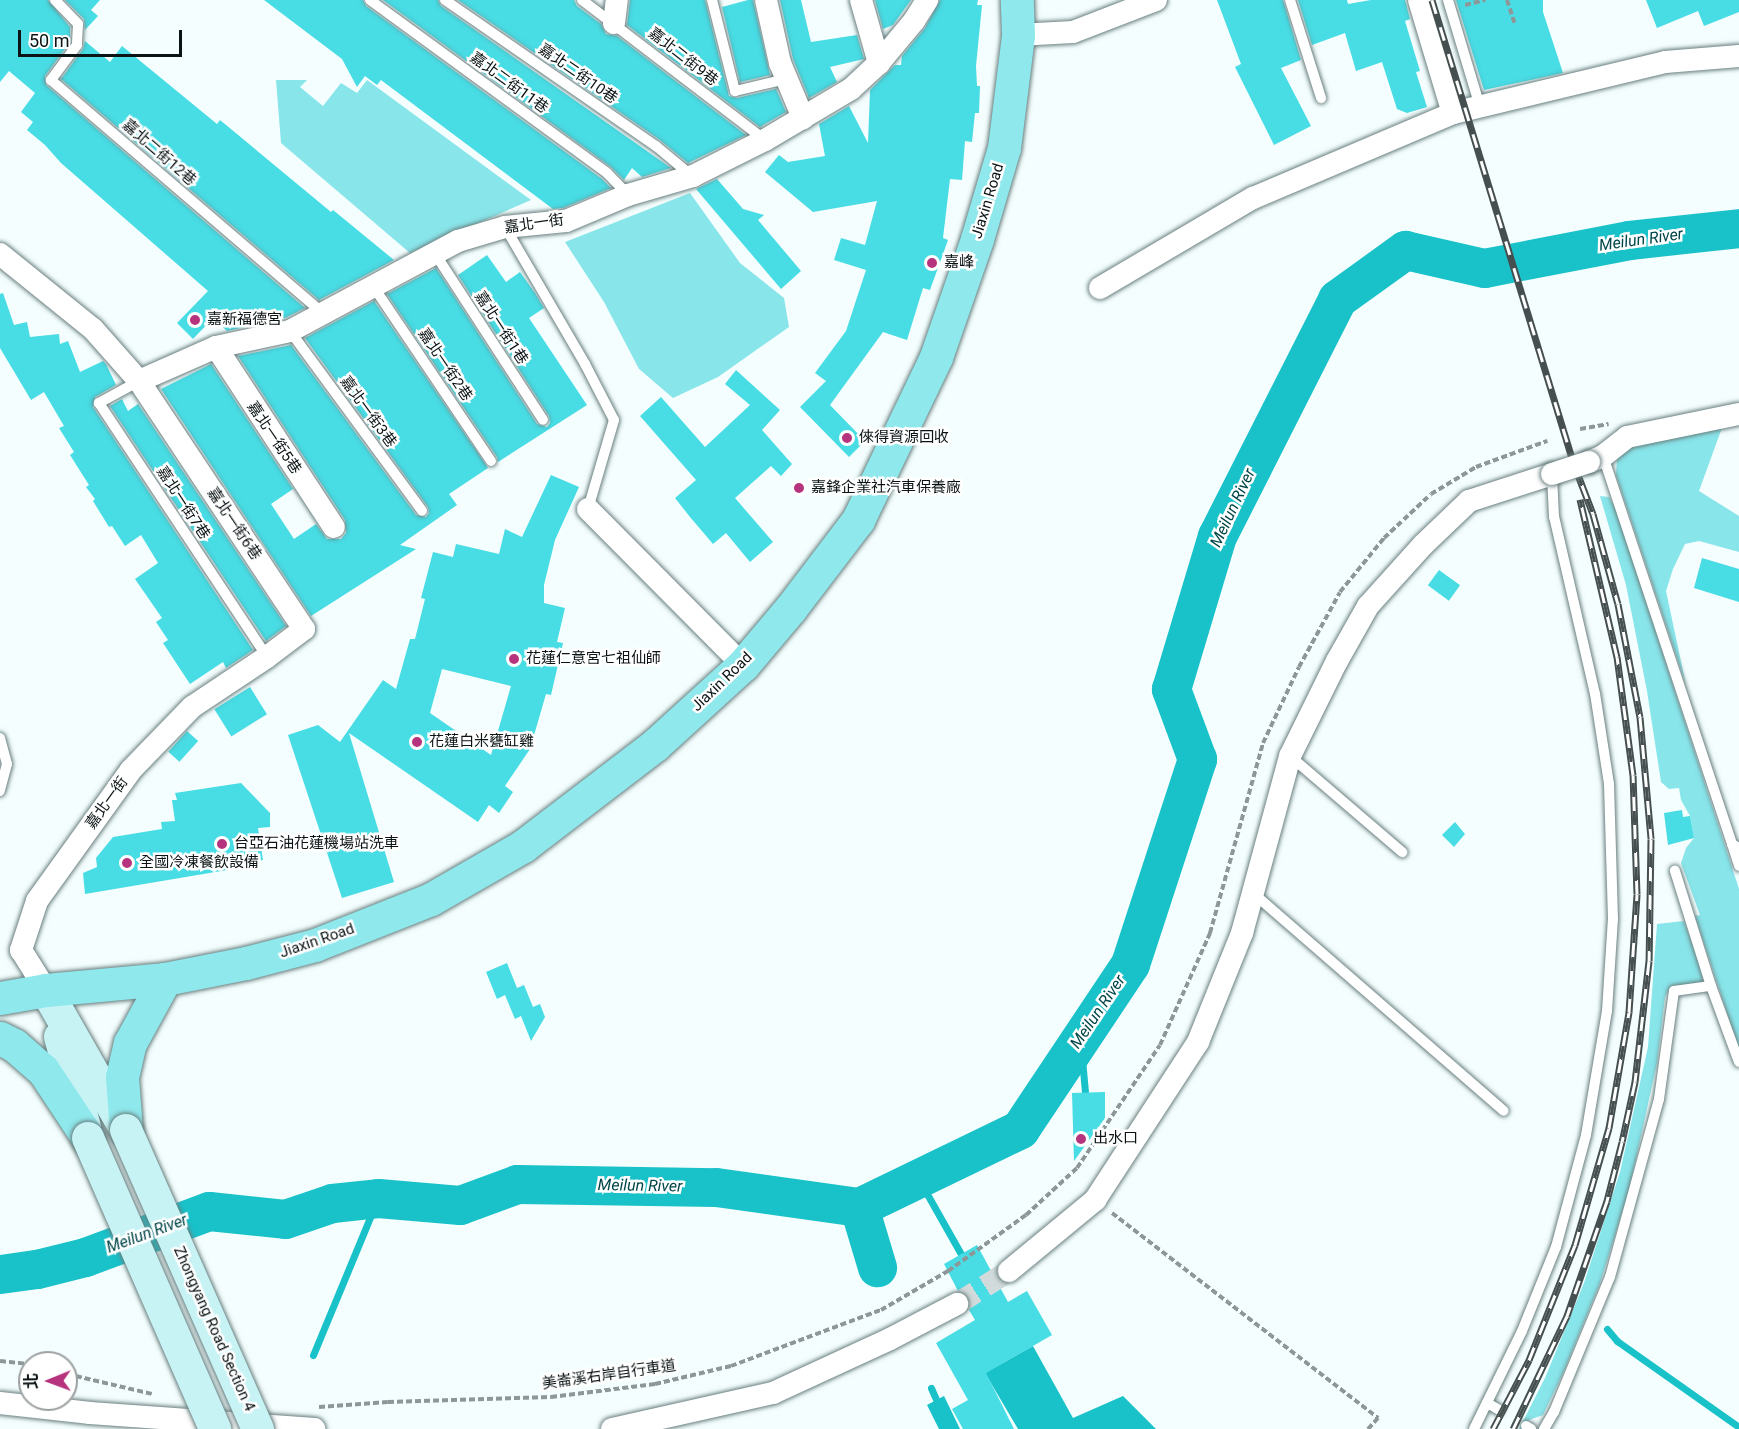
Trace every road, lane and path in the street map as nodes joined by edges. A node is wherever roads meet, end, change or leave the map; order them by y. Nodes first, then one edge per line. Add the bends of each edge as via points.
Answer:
1 (55, 0) edge
2 (370, 0) edge
3 (445, 0) edge
4 (582, 0) edge
5 (617, 0) edge
6 (712, 0) edge
7 (766, 0) edge
8 (861, 0) edge
9 (927, 0) edge
10 (1017, 0) edge
11 (1156, 0) edge
12 (1290, 0) edge
13 (1419, 0) edge
14 (1448, 0) edge
15 (1507, 0) edge
16 (614, 23) junction
17 (1515, 25) dead end
18 (1018, 35) junction
19 (1739, 56) edge
20 (879, 63) junction
21 (1321, 98) dead end
22 (1480, 107) junction
23 (1453, 113) junction
24 (803, 118) junction
25 (765, 140) junction
26 (693, 176) junction
27 (628, 195) junction
28 (505, 227) junction
29 (434, 252) junction
30 (0, 254) edge
31 (373, 285) junction
32 (1100, 288) dead end
33 (322, 312) junction
34 (290, 331) junction
35 (216, 347) junction
36 (139, 381) junction
37 (1739, 414) edge
38 (543, 420) dead end
39 (1596, 459) junction
40 (491, 461) dead end
41 (1552, 474) junction
42 (588, 509) joint
43 (422, 511) dead end
44 (334, 527) dead end
45 (267, 657) junction
46 (743, 665) junction
47 (0, 738) edge
48 (1290, 756) junction
49 (0, 791) edge
50 (1736, 846) edge
51 (1402, 852) dead end
52 (1739, 866) edge
53 (1675, 871) dead end
54 (1253, 893) junction
55 (165, 979) junction
56 (1711, 986) junction
57 (0, 987) edge
58 (46, 990) junction
59 (0, 998) edge
60 (0, 1038) edge
61 (1739, 1062) edge
62 (1503, 1111) dead end
63 (126, 1130) junction
64 (88, 1138) junction
65 (1095, 1200) junction
66 (979, 1249) dead end
67 (1009, 1271) tunnel mouth
68 (957, 1304) tunnel mouth
69 (0, 1361) edge
70 (18, 1363) edge
71 (78, 1377) edge
72 (159, 1395) dead end
73 (0, 1403) edge
74 (1487, 1403) junction
75 (1498, 1409) dead end
76 (311, 1418) edge
77 (215, 1429) edge
78 (258, 1429) edge
79 (612, 1429) edge
80 (1368, 1429) edge
81 (1474, 1429) edge
82 (1544, 1429) edge

1 - 33 lane, 嘉北二街12巷 via 78,24 78,34 77,45 51,81
2 - 27 lane, 嘉北二街11巷 via 607,173
3 - 26 lane, 嘉北二街10巷 via 656,146
4 - 16 lane, 嘉北二街9巷
5 - 16 street
6 - 24 lane via 735,91 786,79
7 - 24 street via 780,63
8 - 20 street
9 - 20 street, 嘉北一街
10 - 18 main road, Jiaxin Road
11 - 18 street via 1073,32
12 - 21 lane
13 - 23 street
14 - 22 lane
15 - 17 path
16 - 25 lane, 嘉北二街9巷
18 - 46 main road, Jiaxin Road via 1004,148 936,357 858,520
19 - 22 street via 1665,62
20 - 24 street, 嘉北一街 via 850,89
22 - 23 street
23 - 32 street via 1253,198
24 - 25 street, 嘉北一街
25 - 26 street, 嘉北一街
26 - 27 street, 嘉北一街
27 - 28 street, 嘉北一街 via 566,221
28 - 29 street, 嘉北一街
28 - 42 lane via 614,420
29 - 31 street, 嘉北一街
29 - 38 lane, 嘉北一街1巷
30 - 36 street via 93,329
31 - 33 street, 嘉北一街
31 - 40 lane, 嘉北一街2巷
33 - 34 street, 嘉北一街
34 - 35 street, 嘉北一街
34 - 43 lane, 嘉北一街3巷
35 - 36 street, 嘉北一街
35 - 44 street, 嘉北一街5巷
36 - 45 street, 嘉北一街6巷 via 303,629
36 - 45 lane, 嘉北一街7巷 via 99,403
37 - 39 street via 1627,437
39 - 41 street, bridge
39 - 50 lane
41 - 48 street via 1469,501 1423,545 1368,606
41 - 74 lane via 1554,517 1595,694 1609,784 1613,919 1609,988 1586,1135 1556,1247
42 - 46 street
45 - 58 street, 嘉北一街 via 192,706 131,770 36,901 21,950
46 - 55 main road, Jiaxin Road via 655,745 523,846 431,899 315,945
47 - 49 lane via 7,765
48 - 51 lane
48 - 54 street
50 - 52 lane
53 - 56 lane
54 - 62 lane
54 - 65 street via 1242,933 1198,1042
55 - 58 main road, Jiaxin Road
55 - 63 main road via 130,1043 122,1077
56 - 61 lane
56 - 82 lane via 1674,991 1659,1099 1610,1277
57 - 58 main road, Jiaxin Road
58 - 59 main road, Jiaxin Road
58 - 63 street, Zhongyang Road Section 4
58 - 64 street
60 - 64 main road via 43,1070
63 - 78 street, Zhongyang Road Section 4, bridge
64 - 77 street, bridge
65 - 67 street
65 - 80 path via 1377,1418
66 - 76 path, 美崙溪右岸自行車道 via 880,1310 731,1366 655,1384 551,1397
68 - 79 street via 890,1340 773,1393
69 - 70 path
71 - 72 path
73 - 76 street via 90,1413
74 - 75 lane
74 - 81 lane

